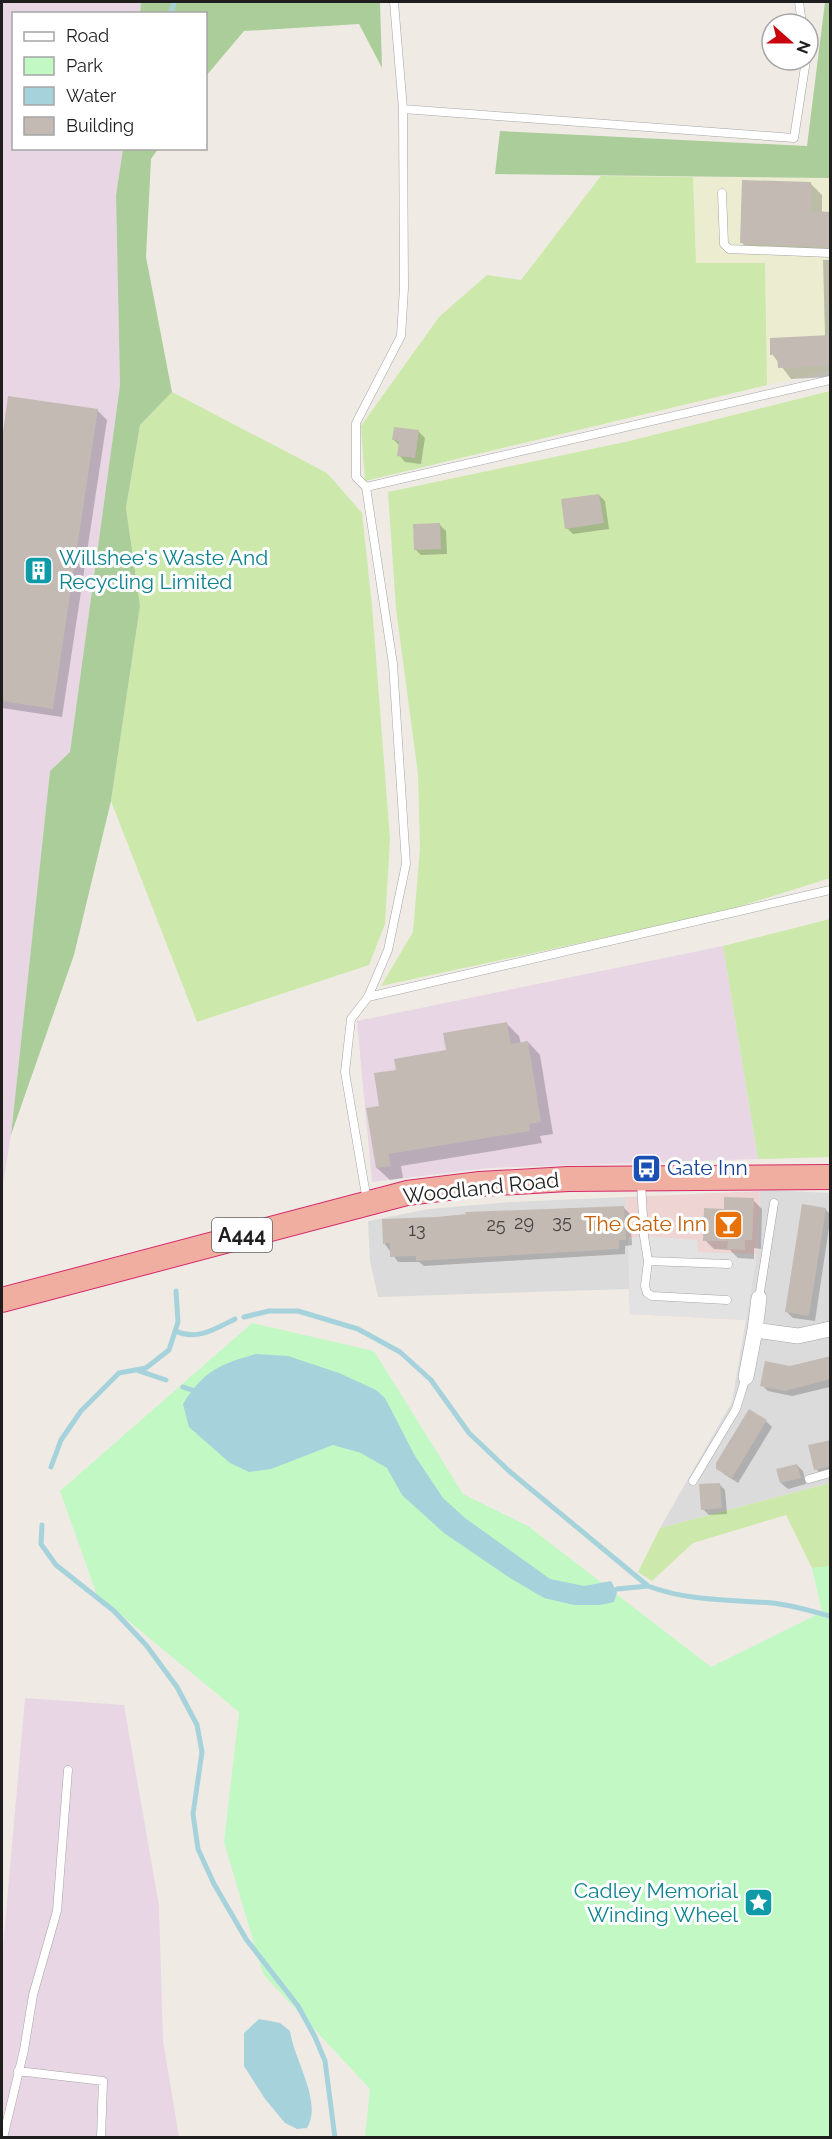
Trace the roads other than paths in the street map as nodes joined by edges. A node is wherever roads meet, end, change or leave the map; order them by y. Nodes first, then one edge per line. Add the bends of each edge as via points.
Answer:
1 (394, 2) edge
2 (804, 72) edge
3 (403, 109) junction
4 (722, 193) dead end
5 (831, 253) edge
6 (831, 380) edge
7 (366, 487) junction
8 (831, 890) edge
9 (368, 998) junction
10 (831, 1177) edge
11 (641, 1180) junction
12 (367, 1203) junction
13 (774, 1203) dead end
14 (648, 1261) junction
15 (728, 1264) dead end
16 (13, 1297) edge
17 (759, 1298) joint
18 (726, 1300) dead end
19 (831, 1329) edge
20 (755, 1330) junction
21 (746, 1377) joint
22 (831, 1473) edge
23 (809, 1479) dead end
24 (693, 1481) dead end
25 (68, 1770) dead end
26 (18, 2071) junction
27 (3, 2138) edge
28 (101, 2138) edge

1 - 3 lane
2 - 3 lane via 794,138
3 - 7 lane via 401,336 356,423 356,477
4 - 5 lane via 724,244 729,249
6 - 7 lane
7 - 9 lane via 393,664 406,864 388,950
8 - 9 lane
9 - 12 lane via 351,1019 345,1072
10 - 11 highway, Woodland Road / A444
11 - 12 highway, Woodland Road / A444 via 480,1184 407,1193
11 - 14 lane
12 - 16 highway, Woodland Road / A444
13 - 17 lane
14 - 15 lane
14 - 18 lane via 645,1290 652,1296
17 - 20 street
19 - 20 street via 798,1336
20 - 21 street
21 - 24 lane via 736,1409
22 - 23 lane
25 - 26 lane via 57,1911 33,1995
26 - 27 lane
26 - 28 lane via 103,2082

